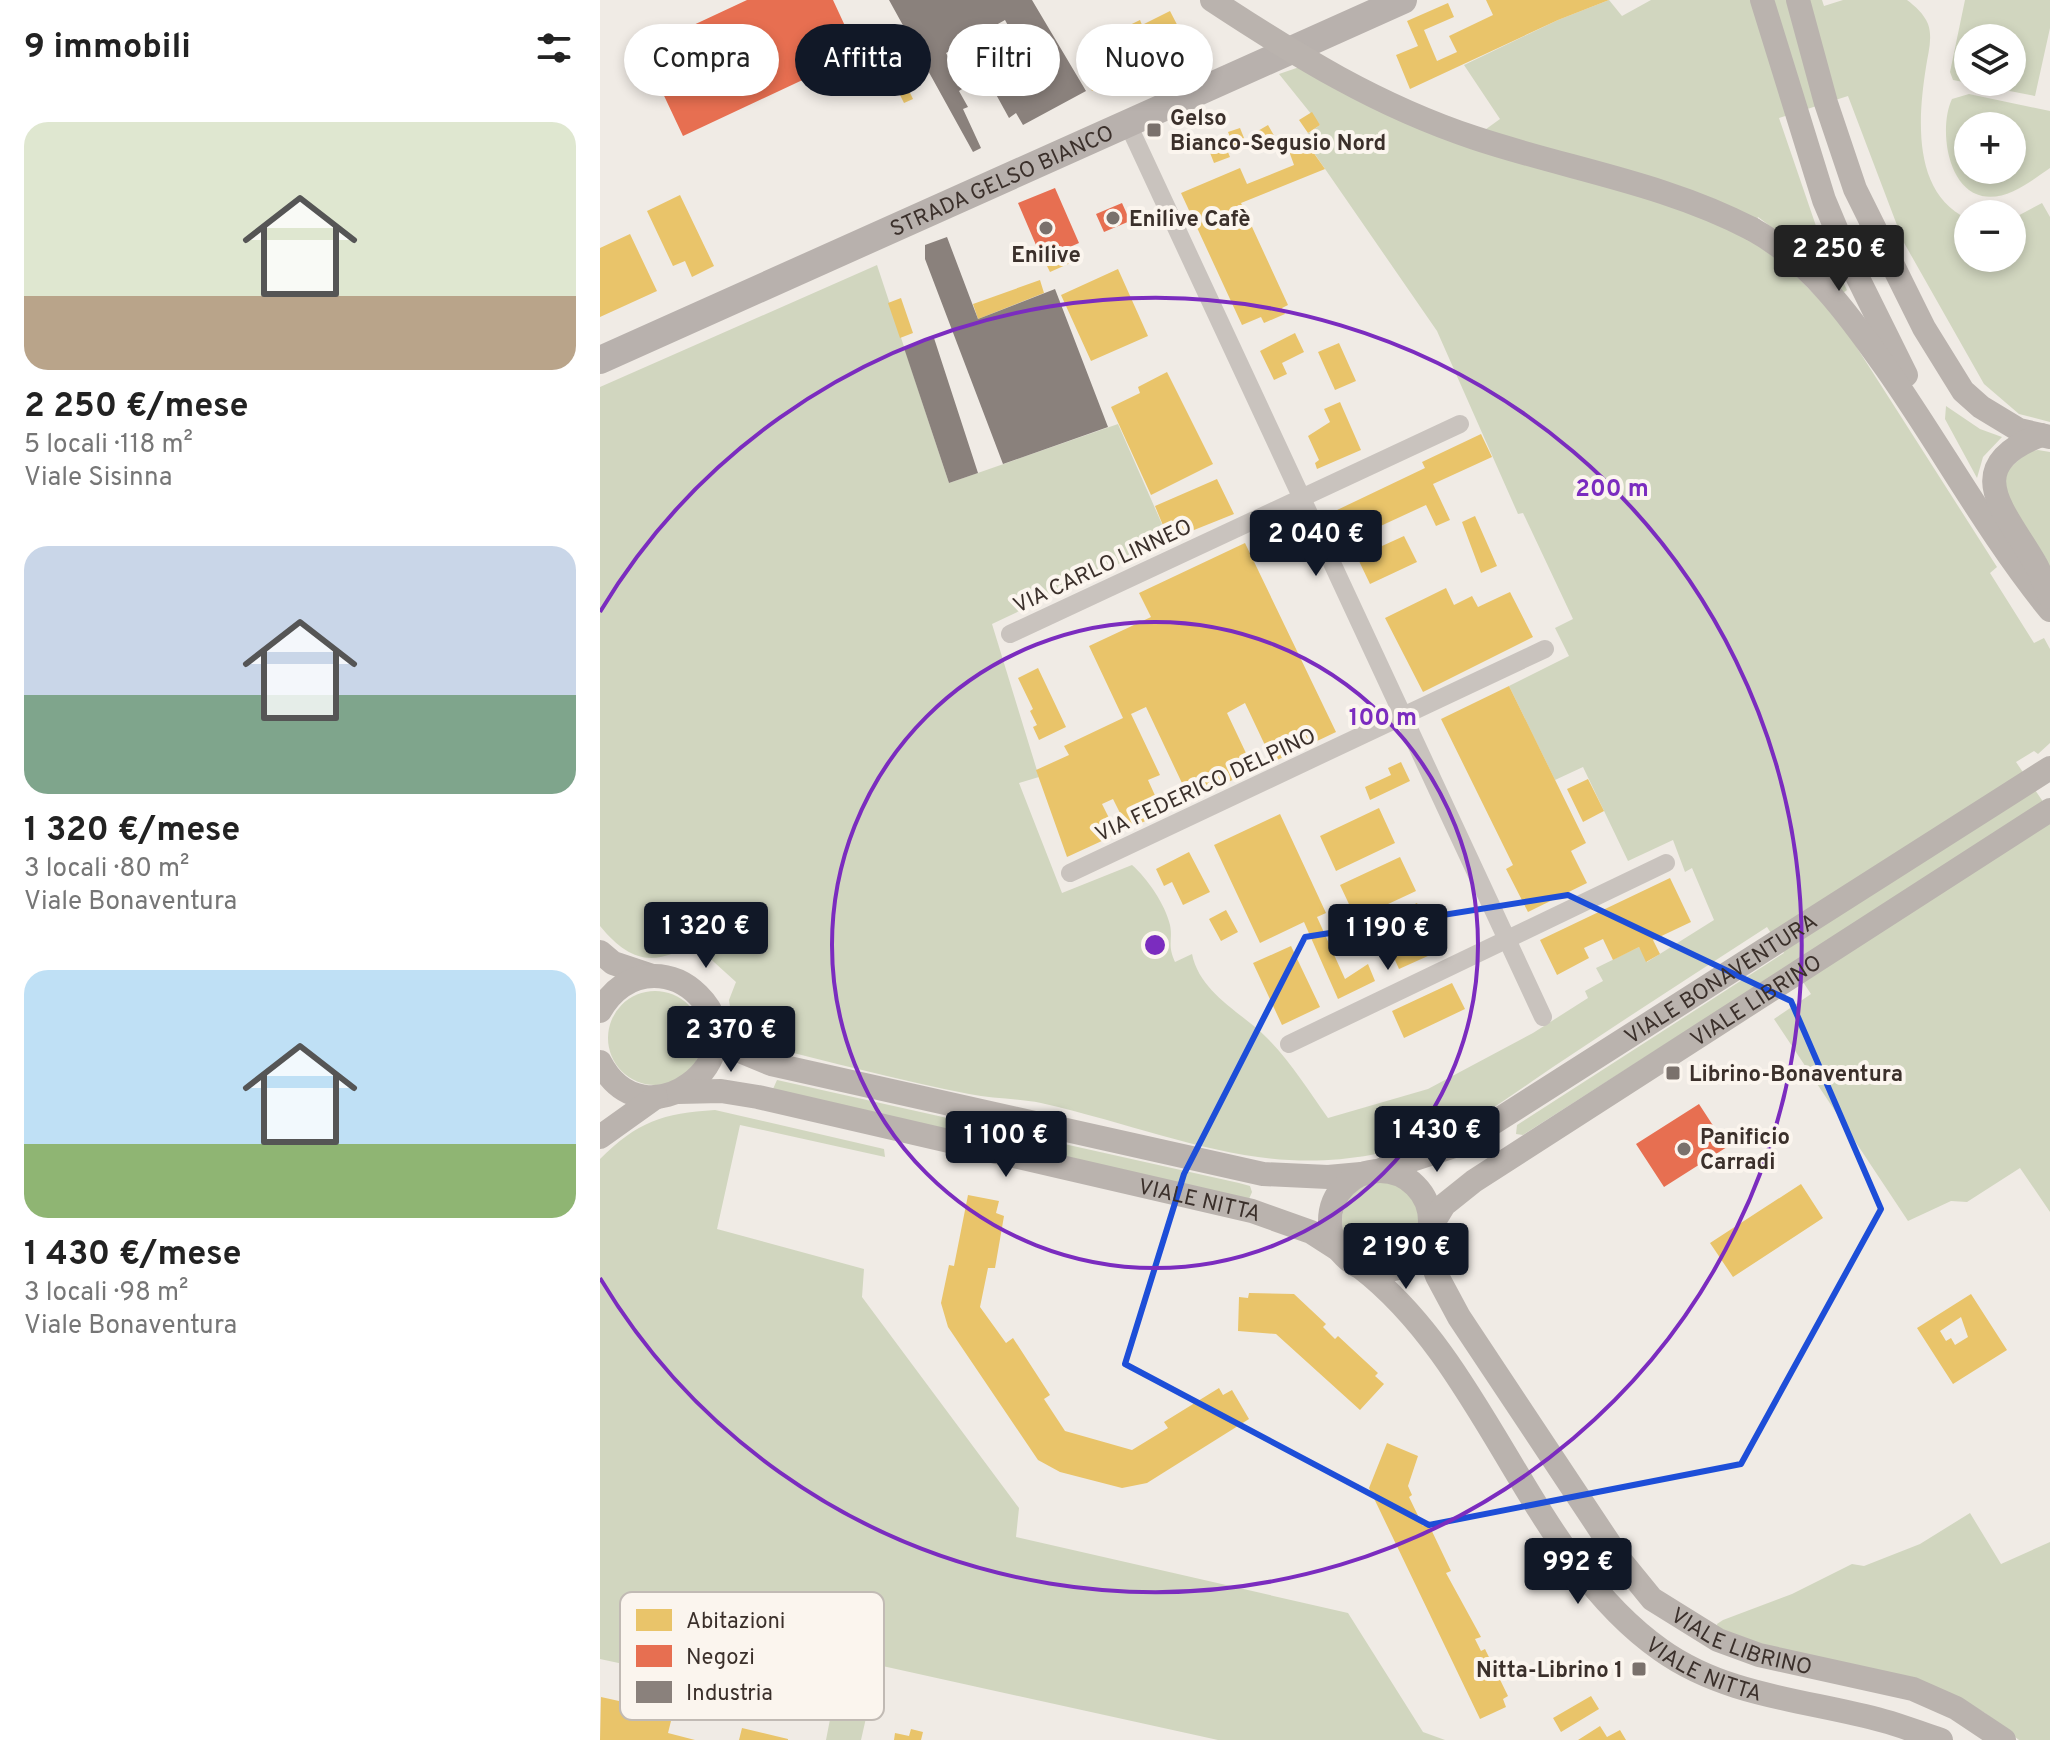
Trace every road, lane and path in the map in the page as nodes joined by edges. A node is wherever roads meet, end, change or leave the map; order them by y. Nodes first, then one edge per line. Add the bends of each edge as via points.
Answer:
1 (1212, 0) edge
2 (1403, 0) edge
3 (1762, 0) edge
4 (1798, 0) edge
5 (1127, 122) junction
6 (600, 360) edge
7 (1460, 424) dead end
8 (2045, 436) edge
9 (1943, 449) junction
10 (1302, 498) junction
11 (2050, 598) edge
12 (2050, 610) edge
13 (1010, 634) dead end
14 (1545, 649) dead end
15 (1404, 718) junction
16 (2040, 775) edge
17 (2049, 810) edge
18 (1666, 863) dead end
19 (1070, 873) dead end
20 (1506, 938) junction
21 (600, 952) edge
22 (654, 976) junction
23 (600, 1011) edge
24 (1543, 1017) dead end
25 (713, 1021) junction
26 (1289, 1044) dead end
27 (600, 1062) edge
28 (667, 1095) junction
29 (600, 1137) edge
30 (1371, 1172) junction
31 (1427, 1236) junction
32 (1339, 1250) junction
33 (1360, 1267) junction
34 (1941, 1740) edge
35 (2004, 1740) edge

1 - 9 main road, bridge via 1313,67 1392,106 1476,138 1649,185 1709,206 1752,229 1785,250 1825,287
2 - 5 main road, STRADA GELSO BIANCO
3 - 9 main road via 1794,113 1850,262
4 - 8 main road via 1826,103 1862,202 1947,367 1981,407 2019,430
5 - 6 main road, STRADA GELSO BIANCO
5 - 10 street
7 - 10 street, VIA CARLO LINNEO
8 - 11 main road via 2019,443 2001,460 1993,488
9 - 12 main road via 2021,574
10 - 13 street, VIA CARLO LINNEO
10 - 15 street
14 - 15 street, VIA FEDERICO DELPINO
15 - 19 street, VIA FEDERICO DELPINO
15 - 20 street
16 - 30 main road, VIALE BONAVENTURA via 1460,1144
17 - 31 main road, VIALE LIBRINO via 1474,1181 1444,1205
18 - 20 street
20 - 24 street
20 - 26 street
21 - 22 main road via 622,967
22 - 23 main road via 624,985
22 - 25 main road, VIALE BONAVENTURA via 691,989
25 - 28 main road via 715,1044 707,1067 692,1085
25 - 30 main road, VIALE BONAVENTURA via 742,1052 771,1064 1263,1174 1328,1177
27 - 28 main road, VIALE NITTA via 618,1085 640,1095
28 - 29 main road
28 - 32 main road, VIALE NITTA via 721,1091 758,1097 1252,1211 1311,1232
30 - 31 main road via 1400,1175 1421,1191 1429,1209
30 - 32 main road via 1345,1184 1331,1207 1331,1233
31 - 33 main road via 1413,1258 1397,1268
31 - 35 main road, VIALE LIBRINO via 1437,1276 1459,1317 1621,1561 1652,1599 1718,1640 1759,1655 1913,1689 1956,1708
32 - 33 main road
33 - 34 main road, VIALE NITTA via 1429,1336 1588,1579 1662,1651 1703,1675 1751,1692 1884,1721

